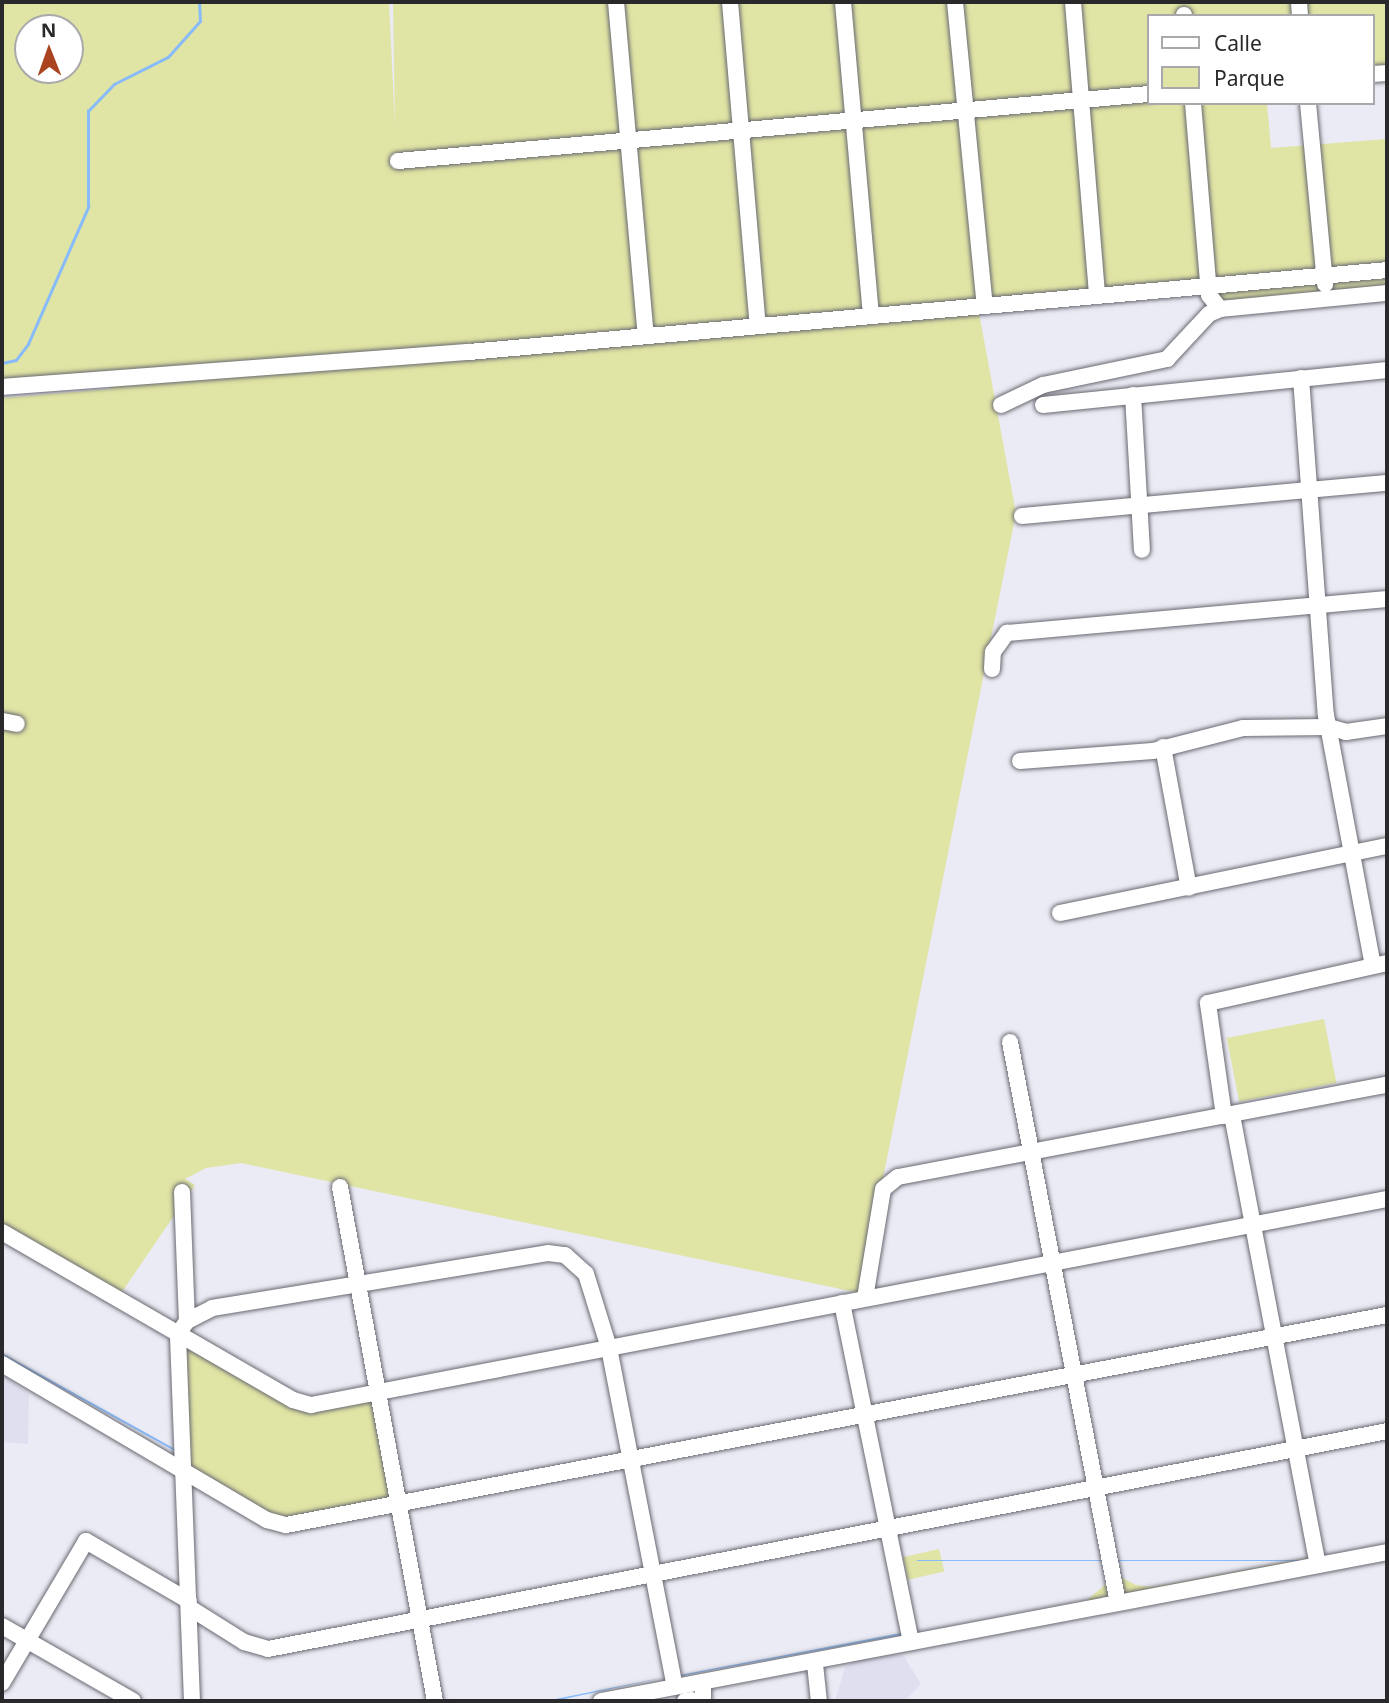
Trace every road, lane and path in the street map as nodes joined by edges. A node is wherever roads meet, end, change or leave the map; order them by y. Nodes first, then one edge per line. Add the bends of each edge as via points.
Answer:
1 (616, 2) edge
2 (730, 2) edge
3 (843, 2) edge
4 (955, 2) edge
5 (1073, 2) edge
6 (1148, 94) edge
7 (1081, 100) junction
8 (1193, 105) edge
9 (1308, 105) edge
10 (966, 110) junction
11 (853, 120) junction
12 (741, 130) junction
13 (628, 140) junction
14 (398, 161) dead end
15 (1387, 270) edge
16 (1324, 275) junction
17 (1210, 286) junction
18 (1387, 293) edge
19 (1097, 296) junction
20 (1334, 298) junction
21 (985, 306) junction
22 (1220, 309) junction
23 (871, 316) junction
24 (758, 326) junction
25 (646, 336) junction
26 (1387, 370) edge
27 (1301, 378) junction
28 (2, 387) edge
29 (1133, 395) junction
30 (1001, 405) dead end
31 (1043, 405) dead end
32 (1387, 483) edge
33 (1309, 490) junction
34 (1141, 506) junction
35 (1022, 516) dead end
36 (1142, 550) dead end
37 (1387, 598) edge
38 (1318, 605) junction
39 (992, 669) dead end
40 (1387, 726) edge
41 (1329, 727) junction
42 (1163, 747) junction
43 (1020, 761) dead end
44 (1387, 846) edge
45 (1352, 854) junction
46 (1189, 888) junction
47 (1060, 913) dead end
48 (1380, 964) edge
49 (1010, 1041) dead end
50 (1387, 1086) edge
51 (1228, 1116) junction
52 (1032, 1152) junction
53 (340, 1186) dead end
54 (182, 1192) dead end
55 (1387, 1199) edge
56 (1252, 1225) junction
57 (2, 1232) edge
58 (1053, 1263) junction
59 (357, 1281) junction
60 (865, 1298) junction
61 (842, 1303) junction
62 (1387, 1315) edge
63 (183, 1327) junction
64 (1274, 1337) junction
65 (609, 1348) junction
66 (2, 1364) edge
67 (1074, 1375) junction
68 (378, 1394) junction
69 (866, 1415) junction
70 (1387, 1432) edge
71 (1296, 1449) junction
72 (629, 1460) junction
73 (183, 1471) junction
74 (1096, 1487) junction
75 (398, 1505) junction
76 (888, 1527) junction
77 (1387, 1552) edge
78 (1318, 1565) junction
79 (652, 1574) junction
80 (1118, 1603) junction
81 (189, 1605) junction
82 (420, 1619) junction
83 (2, 1626) edge
84 (28, 1641) junction
85 (911, 1642) junction
86 (815, 1664) junction
87 (2, 1683) edge
88 (675, 1687) junction
89 (697, 1697) edge
90 (132, 1701) edge
91 (192, 1701) edge
92 (435, 1701) edge
93 (603, 1701) edge
94 (819, 1701) edge

1 - 13 street
2 - 12 street
3 - 11 street
4 - 10 street
5 - 7 street
6 - 7 street
7 - 10 street
7 - 19 street
8 - 17 street
9 - 16 street
10 - 11 street
10 - 21 street
11 - 12 street
11 - 23 street
12 - 13 street
12 - 24 street
13 - 14 street
13 - 25 street
15 - 16 street
16 - 17 street
16 - 20 street
17 - 19 street
17 - 22 street via 1211,302
18 - 20 street
19 - 21 street
20 - 22 street
21 - 23 street
22 - 30 street via 1209,314 1167,359 1043,385
23 - 24 street
24 - 25 street
25 - 28 street
26 - 27 street
27 - 29 street
27 - 33 street
29 - 31 street
29 - 34 street
32 - 33 street
33 - 34 street
33 - 38 street
34 - 35 street
34 - 36 street
37 - 38 street
38 - 39 street via 1007,633 993,652
38 - 41 street
40 - 41 street via 1346,733
41 - 42 street via 1243,728
41 - 45 street
42 - 43 street
42 - 46 street
44 - 45 street
45 - 46 street
45 - 48 street
46 - 47 street
48 - 51 street via 1208,1003
49 - 52 street
50 - 51 street
51 - 52 street
51 - 56 street
52 - 58 street
52 - 60 street via 889,1182 883,1189
53 - 59 street
54 - 63 street
55 - 56 street
56 - 58 street
56 - 64 street
57 - 63 street
58 - 60 street
58 - 67 street
59 - 63 street via 212,1308
59 - 65 street via 548,1253 565,1255 586,1274
59 - 68 street
60 - 61 street
61 - 65 street
61 - 69 street
62 - 64 street
63 - 68 street via 300,1404
63 - 73 street
64 - 67 street
64 - 71 street
65 - 68 street
65 - 72 street
66 - 73 street
67 - 69 street
67 - 74 street
68 - 75 street
69 - 72 street
69 - 76 street
70 - 71 street
71 - 74 street
71 - 78 street
72 - 75 street
72 - 79 street
73 - 75 street via 267,1520 286,1525
73 - 81 street
74 - 76 street
74 - 80 street
75 - 82 street
76 - 79 street
76 - 85 street
77 - 78 street
78 - 80 street
79 - 82 street
79 - 88 street
80 - 85 street
81 - 82 street via 244,1642 268,1648
81 - 84 street via 86,1541
81 - 91 street
82 - 92 street
83 - 84 street
84 - 87 street
84 - 90 street
85 - 86 street
86 - 89 street
86 - 94 street
88 - 89 street
88 - 93 street

